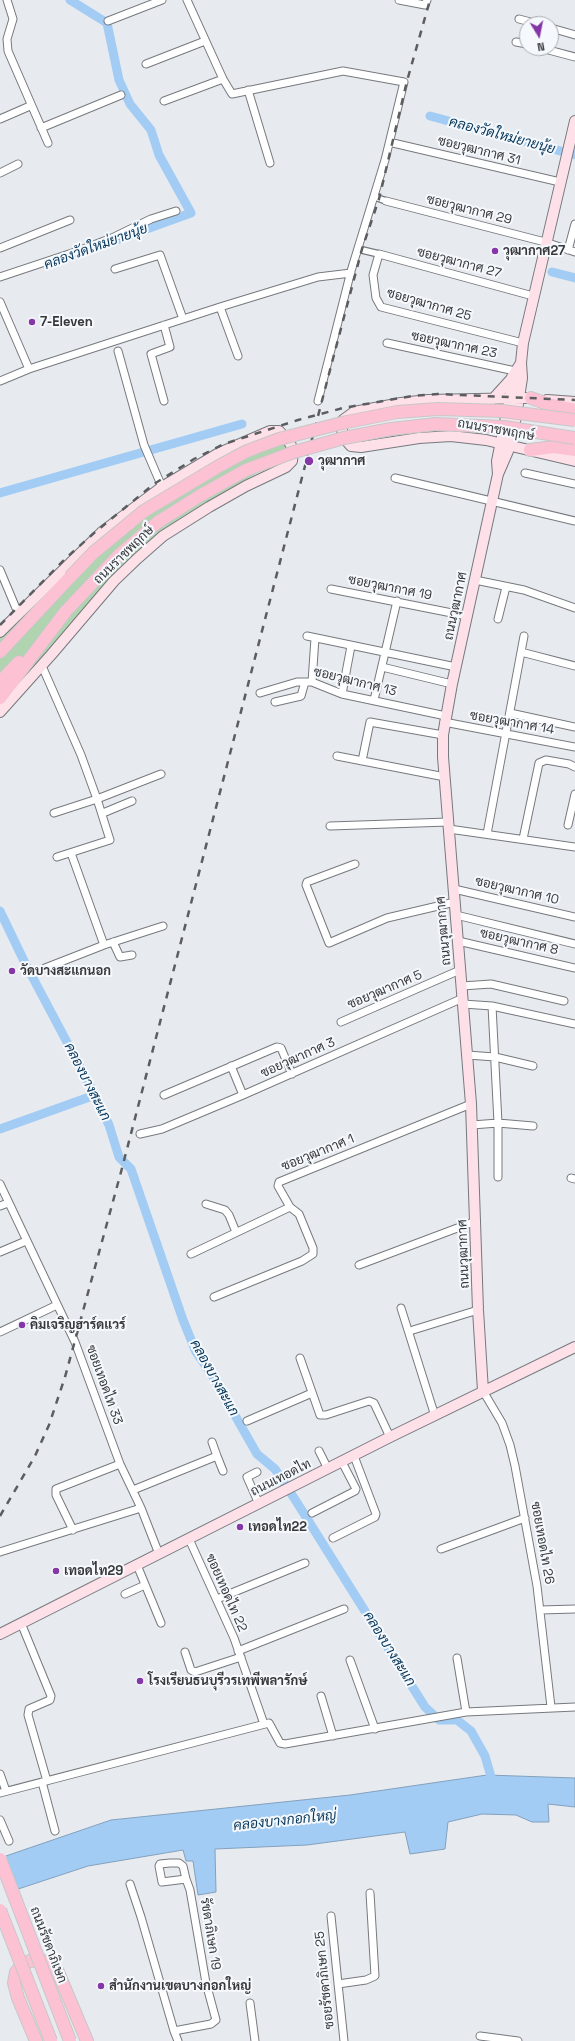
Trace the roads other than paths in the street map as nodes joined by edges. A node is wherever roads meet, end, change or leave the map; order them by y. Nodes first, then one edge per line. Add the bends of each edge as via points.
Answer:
1 (8, 0) edge
2 (162, 0) edge
3 (187, 0) edge
4 (399, 0) edge
5 (427, 0) edge
6 (108, 21) dead end
7 (559, 30) edge
8 (575, 35) edge
9 (205, 41) junction
10 (516, 42) dead end
11 (519, 43) edge
12 (559, 53) edge
13 (575, 57) edge
14 (146, 64) dead end
15 (223, 79) junction
16 (248, 90) junction
17 (121, 95) dead end
18 (164, 101) dead end
19 (30, 106) junction
20 (0, 119) edge
21 (575, 124) edge
22 (41, 128) junction
23 (48, 143) dead end
24 (393, 143) dead end
25 (270, 162) dead end
26 (18, 164) dead end
27 (0, 172) edge
28 (560, 182) junction
29 (375, 197) junction
30 (386, 200) joint
31 (176, 211) dead end
32 (70, 220) dead end
33 (575, 224) edge
34 (546, 242) junction
35 (0, 248) edge
36 (358, 249) junction
37 (572, 251) edge
38 (379, 254) junction
39 (115, 269) dead end
40 (351, 273) junction
41 (0, 277) edge
42 (534, 296) junction
43 (0, 302) edge
44 (220, 307) junction
45 (183, 319) junction
46 (164, 325) junction
47 (387, 343) dead end
48 (523, 343) junction
49 (118, 351) dead end
50 (238, 356) dead end
51 (29, 369) junction
52 (518, 372) junction
53 (0, 381) edge
54 (520, 398) junction
55 (492, 400) junction
56 (164, 401) dead end
57 (318, 401) dead end
58 (575, 402) edge
59 (575, 410) edge
60 (575, 420) edge
61 (575, 438) edge
62 (486, 440) junction
63 (505, 445) junction
64 (530, 450) junction
65 (575, 450) edge
66 (575, 461) edge
67 (500, 467) junction
68 (525, 472) dead end
69 (395, 478) dead end
70 (575, 484) edge
71 (162, 487) junction
72 (492, 502) junction
73 (575, 520) edge
74 (0, 571) edge
75 (70, 577) junction
76 (475, 580) junction
77 (506, 587) junction
78 (331, 589) dead end
79 (397, 601) junction
80 (575, 608) edge
81 (66, 611) junction
82 (18, 613) junction
83 (467, 616) junction
84 (498, 619) dead end
85 (0, 632) edge
86 (307, 636) dead end
87 (524, 636) dead end
88 (316, 638) junction
89 (0, 640) edge
90 (351, 646) junction
91 (0, 652) edge
92 (521, 652) junction
93 (385, 653) junction
94 (42, 666) junction
95 (575, 666) edge
96 (382, 667) junction
97 (456, 667) junction
98 (0, 682) edge
99 (309, 682) junction
100 (452, 684) junction
101 (260, 693) dead end
102 (342, 694) junction
103 (0, 698) edge
104 (374, 700) junction
105 (275, 702) dead end
106 (0, 712) edge
107 (510, 713) junction
108 (445, 719) junction
109 (575, 727) edge
110 (506, 734) junction
111 (443, 735) junction
112 (575, 747) edge
113 (337, 756) dead end
114 (362, 761) junction
115 (575, 767) edge
116 (161, 774) dead end
117 (445, 777) junction
118 (575, 794) edge
119 (98, 799) junction
120 (132, 801) dead end
121 (54, 812) dead end
122 (102, 813) junction
123 (568, 825) dead end
124 (330, 826) dead end
125 (449, 826) junction
126 (487, 834) junction
127 (523, 839) junction
128 (575, 847) edge
129 (71, 853) junction
130 (57, 857) dead end
131 (355, 864) dead end
132 (454, 889) junction
133 (455, 902) junction
134 (456, 915) junction
135 (575, 918) edge
136 (163, 926) dead end
137 (458, 941) junction
138 (113, 942) junction
139 (575, 944) edge
140 (104, 945) junction
141 (132, 955) dead end
142 (46, 968) dead end
143 (575, 968) edge
144 (460, 970) junction
145 (462, 986) junction
146 (463, 1001) junction
147 (564, 1001) dead end
148 (492, 1006) junction
149 (341, 1022) dead end
150 (575, 1024) edge
151 (467, 1055) junction
152 (495, 1057) junction
153 (232, 1066) junction
154 (533, 1066) dead end
155 (292, 1074) junction
156 (164, 1095) dead end
157 (243, 1095) junction
158 (471, 1104) junction
159 (498, 1123) junction
160 (472, 1125) junction
161 (533, 1126) dead end
162 (140, 1134) dead end
163 (498, 1177) dead end
164 (0, 1184) edge
165 (8, 1203) junction
166 (206, 1204) dead end
167 (0, 1206) edge
168 (290, 1207) junction
169 (476, 1222) junction
170 (236, 1232) junction
171 (26, 1241) junction
172 (0, 1252) edge
173 (191, 1254) dead end
174 (360, 1265) dead end
175 (214, 1297) dead end
176 (57, 1305) junction
177 (401, 1308) dead end
178 (478, 1310) junction
179 (413, 1330) dead end
180 (0, 1332) edge
181 (575, 1347) edge
182 (300, 1358) dead end
183 (483, 1391) junction
184 (312, 1393) junction
185 (435, 1416) junction
186 (247, 1421) dead end
187 (390, 1437) junction
188 (212, 1442) dead end
189 (318, 1451) dead end
190 (217, 1456) junction
191 (354, 1456) junction
192 (342, 1462) junction
193 (120, 1464) junction
194 (328, 1469) junction
195 (223, 1471) dead end
196 (257, 1472) dead end
197 (133, 1490) junction
198 (259, 1504) junction
199 (141, 1508) junction
200 (312, 1513) dead end
201 (525, 1518) junction
202 (73, 1530) junction
203 (333, 1538) dead end
204 (189, 1539) junction
205 (441, 1548) dead end
206 (0, 1552) edge
207 (159, 1554) junction
208 (305, 1563) dead end
209 (137, 1565) junction
210 (145, 1585) junction
211 (125, 1594) dead end
212 (217, 1599) junction
213 (344, 1609) dead end
214 (575, 1609) edge
215 (540, 1610) junction
216 (21, 1623) junction
217 (161, 1623) dead end
218 (0, 1634) edge
219 (185, 1652) dead end
220 (239, 1654) junction
221 (457, 1658) dead end
222 (350, 1660) dead end
223 (321, 1696) dead end
224 (551, 1707) junction
225 (575, 1707) edge
226 (466, 1712) junction
227 (264, 1724) junction
228 (375, 1729) junction
229 (333, 1736) junction
230 (0, 1774) edge
231 (45, 1781) junction
232 (3, 1792) edge
233 (0, 1820) edge
234 (55, 1831) dead end
235 (9, 1841) dead end
236 (0, 1859) edge
237 (186, 1879) dead end
238 (130, 1884) dead end
239 (370, 1893) dead end
240 (0, 1910) edge
241 (331, 1916) dead end
242 (338, 1984) junction
243 (250, 2003) dead end
244 (174, 2031) junction
245 (480, 2036) dead end
246 (36, 2041) edge
247 (51, 2041) edge
248 (70, 2041) edge
249 (87, 2041) edge
250 (178, 2041) edge
251 (255, 2041) edge
252 (344, 2041) edge
253 (518, 2041) edge

1 - 19 street via 13,19 6,45
2 - 6 street
3 - 9 street
4 - 5 street via 425,5
7 - 8 street
9 - 14 street
9 - 15 street
10 - 11 street
12 - 13 street
15 - 16 street via 232,94
15 - 18 street
16 - 25 street
16 - 29 street via 343,71 404,82
17 - 22 street
19 - 20 street
19 - 22 street
21 - 28 main road, ถนนวุฒากาศ
22 - 23 street
24 - 28 street, ซอยวุฒากาศ 31
26 - 27 street
28 - 34 main road, ถนนวุฒากาศ
29 - 30 street
29 - 36 street
30 - 34 street, ซอยวุฒากาศ 29
31 - 41 street via 151,219 78,251
32 - 35 street
33 - 37 street
34 - 37 street, ซอยวุฒากาศ 29
34 - 42 main road, ถนนวุฒากาศ
36 - 38 street
36 - 40 street
38 - 42 street, ซอยวุฒากาศ 27
38 - 48 street, ซอยวุฒากาศ 25 via 373,283 377,303 381,306
39 - 45 street via 160,255
40 - 44 street via 318,277
40 - 57 street
42 - 48 main road, ถนนวุฒากาศ
43 - 51 street
44 - 45 street
44 - 50 street
45 - 46 street
46 - 51 street
46 - 56 street via 170,347 151,355
47 - 52 street, ซอยวุฒากาศ 23
48 - 52 main road, ถนนวุฒากาศ
49 - 71 street via 144,445
51 - 53 street
52 - 54 main road, ถนนวุฒากาศ
52 - 54 main road via 525,389
52 - 55 main road
54 - 55 main road, ถนนราชพฤกษ์
54 - 58 main road, ถนนราชพฤกษ์
54 - 59 main road
54 - 63 main road, ถนนวุฒากาศ
55 - 62 main road, ถนนราชพฤกษ์ via 428,400 363,410 354,412 343,420 342,429 343,437 351,446 361,447 451,436
60 - 75 main road, ถนนราชพฤกษ์, bridge via 502,411 438,409 397,412 278,439 219,466 144,511 98,548
61 - 81 main road, ถนนราชพฤกษ์, bridge via 504,427 436,424 344,438 294,452 246,470 158,522 119,555
62 - 63 main road, ถนนราชพฤกษ์
62 - 67 main road via 491,445
63 - 64 main road, ถนนราชพฤกษ์
63 - 67 main road, ถนนวุฒากาศ
64 - 65 main road via 554,447
64 - 66 main road, ถนนราชพฤกษ์
64 - 67 main road via 511,458
67 - 72 main road, ถนนวุฒากาศ
68 - 70 street
69 - 72 street
71 - 82 main road, ถนนราชพฤกษ์ via 102,532
71 - 94 main road, ถนนราชพฤกษ์ via 219,453 270,431 279,431 286,437 293,451 292,460 286,468 239,490 163,536 114,581
72 - 73 street
72 - 76 main road, ถนนวุฒากาศ
74 - 82 street
75 - 89 main road
75 - 91 main road, ถนนราชพฤกษ์
76 - 77 street
76 - 83 main road, ถนนวุฒากาศ
77 - 80 street via 524,590
77 - 84 street
78 - 79 street, ซอยวุฒากาศ 19
79 - 83 street, ซอยวุฒากาศ 19
79 - 93 street
81 - 98 main road, ถนนราชพฤกษ์
81 - 103 main road
82 - 85 main road, ถนนราชพฤกษ์
83 - 97 main road, ถนนวุฒากาศ
86 - 88 street
87 - 92 street
88 - 90 street
88 - 99 street
90 - 93 street
90 - 102 street
92 - 95 street
92 - 107 street
93 - 96 street
93 - 97 street
94 - 106 main road, ถนนราชพฤกษ์
94 - 119 street
96 - 100 street
96 - 104 street
97 - 100 main road, ถนนวุฒากาศ
99 - 101 street, ซอยวุฒากาศ 13 via 297,682
99 - 102 street, ซอยวุฒากาศ 13
99 - 105 street via 300,696
100 - 108 main road, ถนนวุฒากาศ
102 - 104 street, ซอยวุฒากาศ 13
104 - 108 street, ซอยวุฒากาศ 13
107 - 109 street
107 - 110 street
108 - 110 street, ซอยวุฒากาศ 14
108 - 111 main road, ถนนวุฒากาศ
110 - 112 street, ซอยวุฒากาศ 14
110 - 126 street
111 - 114 street via 370,722
111 - 117 main road, ถนนวุฒากาศ
113 - 114 street
114 - 117 street
115 - 127 street via 546,760 538,763
116 - 119 street
117 - 125 main road, ถนนวุฒากาศ
118 - 123 street
119 - 121 street
119 - 122 street
120 - 122 street
122 - 129 street via 110,841
124 - 125 street
125 - 126 street
125 - 132 main road, ถนนวุฒากาศ
126 - 127 street
127 - 128 street
129 - 130 street
129 - 140 street
131 - 133 street via 307,882 306,886 329,943 387,918
132 - 133 main road, ถนนวุฒากาศ
132 - 135 street, ซอยวุฒากาศ 10
133 - 134 main road, ถนนวุฒากาศ
134 - 137 main road, ถนนวุฒากาศ
134 - 139 street
136 - 138 street
137 - 143 street, ซอยวุฒากาศ 8
137 - 144 main road, ถนนวุฒากาศ
138 - 140 street
138 - 141 street via 120,957
140 - 142 street
144 - 145 main road, ถนนวุฒากาศ
144 - 149 street, ซอยวุฒากาศ 5
145 - 146 main road, ถนนวุฒากาศ
145 - 147 street via 491,984
146 - 148 street
146 - 151 main road, ถนนวุฒากาศ
146 - 155 street, ซอยวุฒากาศ 3
148 - 150 street
148 - 152 street
151 - 152 street
151 - 158 main road, ถนนวุฒากาศ
152 - 154 street
152 - 159 street
153 - 155 street via 279,1047
153 - 156 street
153 - 157 street
155 - 157 street, ซอยวุฒากาศ 3
157 - 162 street, ซอยวุฒากาศ 3 via 162,1129
158 - 160 main road, ถนนวุฒากาศ
158 - 168 street, ซอยวุฒากาศ 1 via 279,1182 278,1186
159 - 160 street
159 - 161 street
159 - 163 street
160 - 169 main road, ถนนวุฒากาศ
164 - 165 street, ซอยเทอดไท 33
165 - 167 street
165 - 171 street, ซอยเทอดไท 33
166 - 170 street via 225,1210
168 - 170 street
168 - 175 street via 299,1214 313,1254 302,1261
169 - 174 street
169 - 178 main road, ถนนวุฒากาศ
170 - 173 street
171 - 172 street
171 - 176 street, ซอยเทอดไท 33
176 - 180 street
176 - 193 street, ซอยเทอดไท 33 via 75,1342
177 - 185 street
178 - 179 street
178 - 183 main road, ถนนวุฒากาศ
181 - 183 main road, ถนนเทอดไท
182 - 184 street
183 - 185 main road, ถนนเทอดไท
183 - 201 street, ซอยเทอดไท 26 via 502,1423 510,1445
184 - 186 street
184 - 187 street via 322,1416 366,1402 374,1403
185 - 187 main road, ถนนเทอดไท
187 - 191 main road, ถนนเทอดไท
188 - 190 street
189 - 194 street
190 - 195 street
190 - 197 street
191 - 192 main road, ถนนเทอดไท
191 - 203 street via 376,1514 375,1517
192 - 194 main road, ถนนเทอดไท
192 - 200 street via 356,1489 355,1492
193 - 197 street, ซอยเทอดไท 33
193 - 202 street via 56,1489 56,1495
194 - 198 main road, ถนนเทอดไท
196 - 198 street via 247,1477
197 - 199 street, ซอยเทอดไท 33
198 - 204 main road, ถนนเทอดไท
199 - 202 street
199 - 207 street, ซอยเทอดไท 33
201 - 205 street
201 - 215 street, ซอยเทอดไท 26
202 - 206 street
204 - 207 main road, ถนนเทอดไท
204 - 212 street, ซอยเทอดไท 22
207 - 209 main road, ถนนเทอดไท
208 - 212 street
209 - 210 street
209 - 216 main road, ถนนเทอดไท
210 - 211 street
210 - 217 street
212 - 220 street, ซอยเทอดไท 22
213 - 220 street
214 - 215 street
215 - 224 street, ซอยเทอดไท 26
216 - 218 main road, ถนนเทอดไท
216 - 231 street via 51,1696 50,1700 29,1709 28,1715
219 - 220 street via 191,1670 195,1672
220 - 227 street, ซอยเทอดไท 22
221 - 226 street
222 - 228 street
223 - 229 street
224 - 225 street
224 - 226 street
226 - 228 street
227 - 229 street via 271,1724 282,1744
227 - 231 street
228 - 229 street
230 - 232 street
231 - 232 street
231 - 234 street
233 - 235 street
236 - 248 main road, ถนนรัชดาภิเษก, bridge
237 - 244 street, รัชดาภิเษก 19 via 206,1983 216,2020 211,2024
238 - 244 street via 142,1917
239 - 242 street via 375,1976 366,1980
240 - 247 main road, bridge
241 - 242 street, ซอยรัชดาภิเษก 25
242 - 252 street, ซอยรัชดาภิเษก 25
243 - 251 street
244 - 250 street
245 - 253 street
246 - 249 main road via 14,1983 16,1972 22,1965 39,1960 49,1963 58,1972

